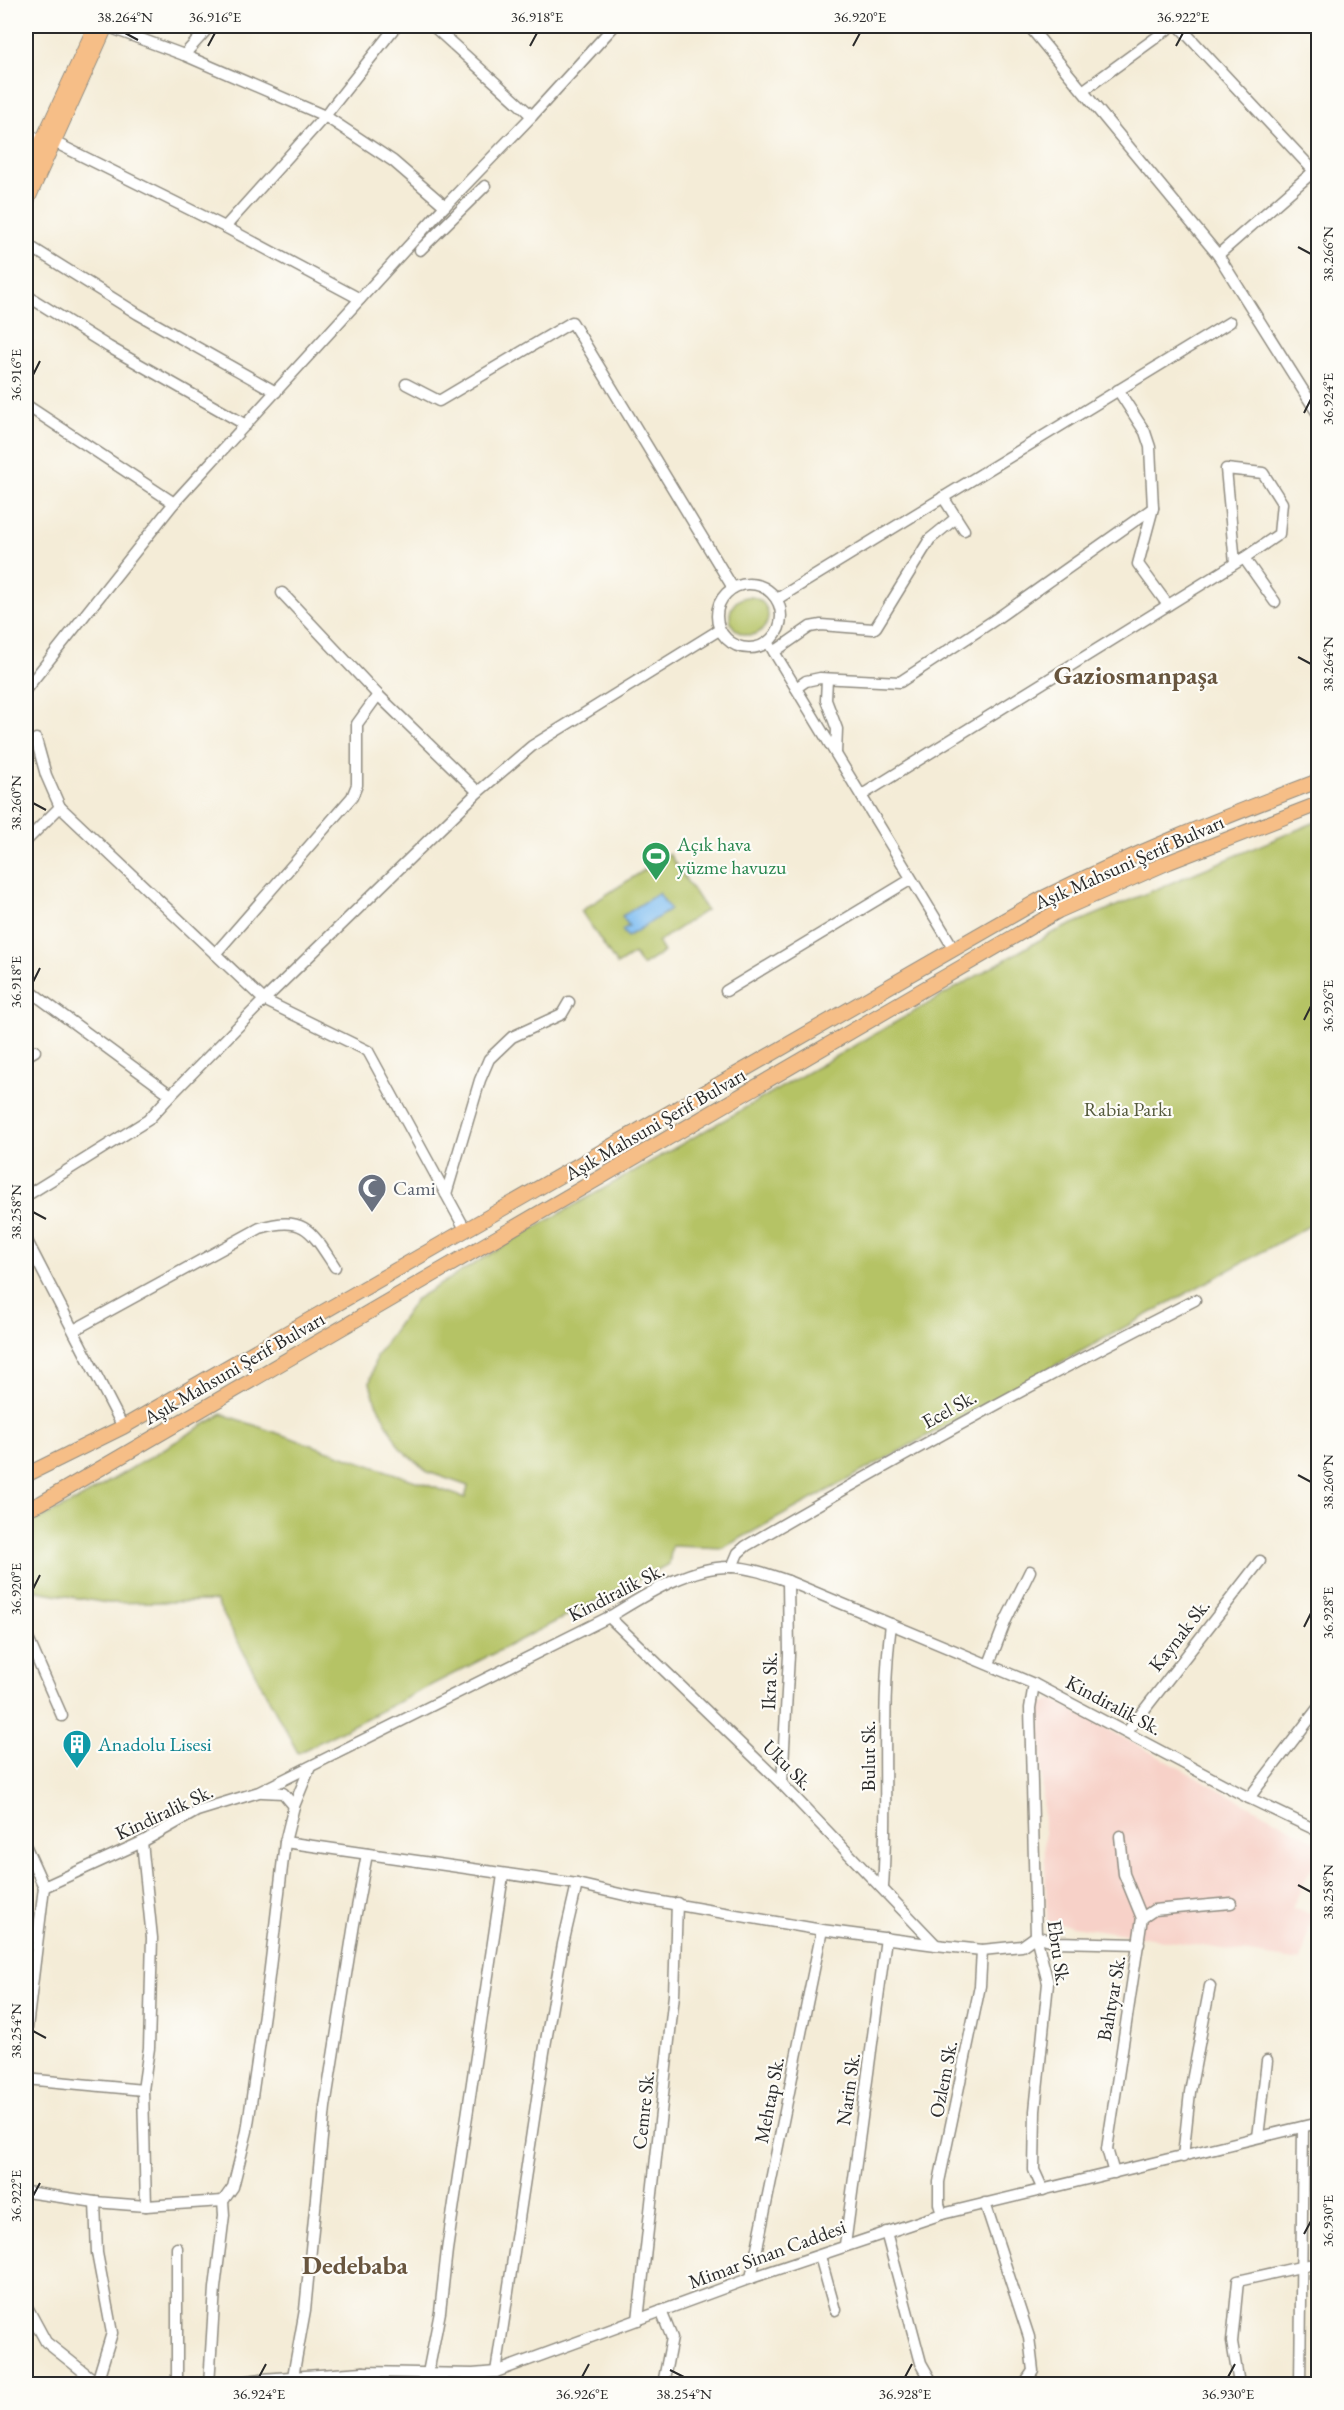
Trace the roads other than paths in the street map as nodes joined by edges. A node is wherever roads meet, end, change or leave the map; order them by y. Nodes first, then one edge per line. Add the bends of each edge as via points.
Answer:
1 (96, 26) edge
2 (106, 26) edge
3 (210, 26) edge
4 (396, 26) edge
5 (433, 26) edge
6 (614, 26) edge
7 (1029, 26) edge
8 (1172, 26) edge
9 (1179, 26) edge
10 (184, 55) junction
11 (1084, 90) junction
12 (325, 116) junction
13 (532, 116) junction
14 (26, 133) edge
15 (48, 142) junction
16 (1316, 169) edge
17 (26, 176) edge
18 (485, 186) dead end
19 (26, 203) edge
20 (445, 206) junction
21 (225, 227) junction
22 (26, 244) edge
23 (420, 249) dead end
24 (1218, 255) junction
25 (26, 295) edge
26 (360, 299) junction
27 (1230, 322) dead end
28 (406, 384) dead end
29 (1118, 390) junction
30 (276, 392) junction
31 (26, 405) edge
32 (1318, 414) edge
33 (246, 425) junction
34 (943, 497) junction
35 (174, 504) junction
36 (1153, 508) junction
37 (956, 518) junction
38 (964, 531) dead end
39 (1240, 560) junction
40 (733, 588) junction
41 (282, 593) dead end
42 (777, 598) junction
43 (1275, 602) dead end
44 (1168, 605) junction
45 (719, 630) junction
46 (771, 647) junction
47 (827, 679) junction
48 (796, 688) junction
49 (26, 689) edge
50 (378, 695) junction
51 (36, 739) dead end
52 (836, 753) junction
53 (1318, 781) edge
54 (478, 792) junction
55 (862, 795) junction
56 (1318, 804) edge
57 (60, 807) junction
58 (26, 842) edge
59 (910, 880) junction
60 (954, 949) junction
61 (215, 954) junction
62 (26, 988) edge
63 (726, 991) dead end
64 (264, 1000) junction
65 (569, 1002) dead end
66 (171, 1095) junction
67 (446, 1194) junction
68 (26, 1196) edge
69 (465, 1229) junction
70 (26, 1239) edge
71 (335, 1267) dead end
72 (1195, 1300) dead end
73 (74, 1330) junction
74 (123, 1427) junction
75 (26, 1475) edge
76 (26, 1509) edge
77 (1260, 1561) dead end
78 (732, 1567) junction
79 (1030, 1571) dead end
80 (788, 1581) junction
81 (609, 1617) junction
82 (891, 1624) junction
83 (26, 1634) edge
84 (988, 1664) junction
85 (1035, 1684) junction
86 (1318, 1708) edge
87 (62, 1716) dead end
88 (1127, 1732) junction
89 (309, 1767) junction
90 (782, 1784) junction
91 (259, 1792) junction
92 (1249, 1798) junction
93 (294, 1806) junction
94 (1318, 1831) edge
95 (1120, 1836) dead end
96 (142, 1842) junction
97 (285, 1842) junction
98 (26, 1846) edge
99 (367, 1854) junction
100 (503, 1875) junction
101 (577, 1884) junction
102 (44, 1887) junction
103 (883, 1887) junction
104 (677, 1903) junction
105 (1231, 1903) dead end
106 (1142, 1918) junction
107 (822, 1930) junction
108 (1036, 1936) junction
109 (886, 1938) junction
110 (1138, 1944) junction
111 (936, 1945) junction
112 (982, 1950) junction
113 (1210, 1986) dead end
114 (26, 2036) edge
115 (1268, 2061) dead end
116 (26, 2079) edge
117 (143, 2090) junction
118 (1318, 2123) edge
119 (1304, 2127) junction
120 (1258, 2137) junction
121 (1183, 2157) junction
122 (1114, 2173) junction
123 (1043, 2190) junction
124 (26, 2192) edge
125 (223, 2200) junction
126 (96, 2202) junction
127 (985, 2203) junction
128 (146, 2206) junction
129 (942, 2214) junction
130 (886, 2232) junction
131 (845, 2245) junction
132 (177, 2248) dead end
133 (820, 2256) junction
134 (1318, 2263) edge
135 (1302, 2265) junction
136 (752, 2278) junction
137 (26, 2305) edge
138 (835, 2310) dead end
139 (661, 2311) junction
140 (638, 2320) junction
141 (363, 2372) junction
142 (496, 2372) junction
143 (428, 2373) junction
144 (470, 2379) edge
145 (292, 2381) edge
146 (98, 2383) edge
147 (177, 2385) edge
148 (208, 2385) edge
149 (226, 2385) edge
150 (358, 2385) edge
151 (663, 2385) edge
152 (933, 2385) edge
153 (1024, 2385) edge
154 (1239, 2385) edge
155 (1300, 2385) edge

1 - 15 main road
2 - 10 street
2 - 15 main road
3 - 10 street
4 - 12 street
5 - 13 street
6 - 13 street
7 - 11 street
8 - 11 street
9 - 16 street
10 - 12 street
11 - 24 street
12 - 20 street via 393,161
12 - 21 street
13 - 20 street
14 - 15 street
15 - 17 main road
15 - 19 main road
15 - 21 street
16 - 24 street
18 - 23 street
20 - 26 street
21 - 26 street
22 - 30 street via 138,314
24 - 32 street
25 - 33 street
26 - 30 street
27 - 29 street
28 - 40 street via 439,401 572,322
29 - 34 street
29 - 36 street via 1150,447
30 - 33 street
31 - 35 street
33 - 35 street
34 - 37 street
34 - 42 street
35 - 49 street
36 - 44 street via 1138,564
36 - 47 street via 900,682
37 - 38 street
37 - 46 street via 930,539 876,627 821,624
39 - 39 street via 1226,469 1263,473 1282,503 1279,534
39 - 43 street
39 - 44 street
40 - 42 street via 754,584
40 - 45 street via 718,606
41 - 50 street
42 - 46 street via 781,622
44 - 55 street
45 - 46 street via 740,646
45 - 54 street via 532,746
46 - 48 street
47 - 48 street via 806,681
47 - 52 street via 826,700 837,729
48 - 52 street
50 - 54 street
50 - 61 street via 357,724 357,785 352,797
51 - 57 street
52 - 55 street
53 - 60 main road, Aşık Mahsuni Şerif Bulvarı via 1110,865
54 - 64 street
55 - 59 street
56 - 76 main road, Aşık Mahsuni Şerif Bulvarı via 1169,862 1058,911
57 - 58 street
57 - 61 street
59 - 60 street
59 - 63 street
60 - 69 main road, Aşık Mahsuni Şerif Bulvarı
61 - 64 street
62 - 66 street
64 - 66 street
64 - 67 street via 368,1051
65 - 67 street via 562,1014 512,1037 489,1059
66 - 68 street via 148,1120
67 - 69 street
69 - 74 main road, Aşık Mahsuni Şerif Bulvarı
70 - 73 street
71 - 73 street via 315,1236 296,1223 280,1222 260,1228
72 - 78 street, Ecel Sk. via 904,1454 746,1546
73 - 74 street
74 - 75 main road, Aşık Mahsuni Şerif Bulvarı
77 - 88 street, Kaynak Sk.
78 - 80 street, Kindiralik Sk.
78 - 81 street, Kindiralik Sk. via 699,1573 655,1589
79 - 84 street
80 - 82 street, Kindiralik Sk.
80 - 90 street, Ikra Sk. via 789,1655
81 - 89 street, Kindiralik Sk.
81 - 90 street, Uku Sk.
82 - 84 street, Kindiralik Sk.
82 - 103 street, Bulut Sk. via 886,1668
83 - 87 street
84 - 85 street, Kindiralik Sk.
85 - 88 street, Kindiralik Sk.
85 - 108 street, Ebru Sk. via 1030,1708
86 - 92 street
88 - 92 street, Kindiralik Sk.
89 - 91 street, Kindiralik Sk.
89 - 93 street
90 - 103 street, Uku Sk.
91 - 93 street via 283,1792
91 - 96 street, Kindiralik Sk. via 197,1811
92 - 94 street, Kindiralik Sk.
93 - 97 street
95 - 106 street via 1124,1874
96 - 102 street, Kindiralik Sk.
96 - 117 street via 152,1938 149,2048
97 - 99 street
97 - 125 street via 247,2131 233,2187
98 - 102 street
99 - 100 street
99 - 145 street via 325,2107 309,2276
100 - 101 street
100 - 143 street
101 - 104 street
101 - 142 street via 544,2052
102 - 114 street
103 - 111 street, Uku Sk.
104 - 107 street
104 - 140 street, Cemre Sk. via 674,1995
105 - 106 street via 1154,1910
106 - 110 street, Bahtyar Sk.
107 - 109 street
107 - 136 street, Mehtap Sk.
108 - 110 street via 1057,1942
108 - 112 street via 1022,1946
108 - 123 street, Ebru Sk. via 1048,1983 1035,2111 1034,2170
109 - 111 street
109 - 131 street, Narin Sk.
110 - 122 street, Bahtyar Sk. via 1107,2149
111 - 112 street
112 - 129 street, Ozlem Sk. via 980,1986 939,2182
113 - 121 street via 1190,2092
115 - 120 street
116 - 117 street
117 - 128 street
118 - 119 street, Mimar Sinan Caddesi
119 - 120 street, Mimar Sinan Caddesi
119 - 135 street
120 - 121 street, Mimar Sinan Caddesi
121 - 122 street, Mimar Sinan Caddesi
122 - 123 street, Mimar Sinan Caddesi
123 - 127 street, Mimar Sinan Caddesi
124 - 126 street
125 - 128 street
125 - 148 street
126 - 128 street
126 - 146 street via 97,2253 112,2333
127 - 129 street, Mimar Sinan Caddesi
127 - 153 street via 1029,2337 1033,2372
129 - 130 street, Mimar Sinan Caddesi
130 - 131 street, Mimar Sinan Caddesi
130 - 152 street via 921,2363
131 - 133 street, Mimar Sinan Caddesi
132 - 147 street
133 - 136 street, Mimar Sinan Caddesi
133 - 138 street
134 - 135 street
135 - 154 street via 1238,2281 1232,2342
135 - 155 street
136 - 139 street, Mimar Sinan Caddesi
137 - 146 street via 46,2342
139 - 140 street, Mimar Sinan Caddesi
139 - 151 street via 672,2338
140 - 142 street, Mimar Sinan Caddesi
141 - 143 street, Mimar Sinan Caddesi
141 - 145 street, Mimar Sinan Caddesi
141 - 150 street
142 - 144 street, Mimar Sinan Caddesi
143 - 144 street, Mimar Sinan Caddesi
145 - 149 street, Mimar Sinan Caddesi via 262,2379

